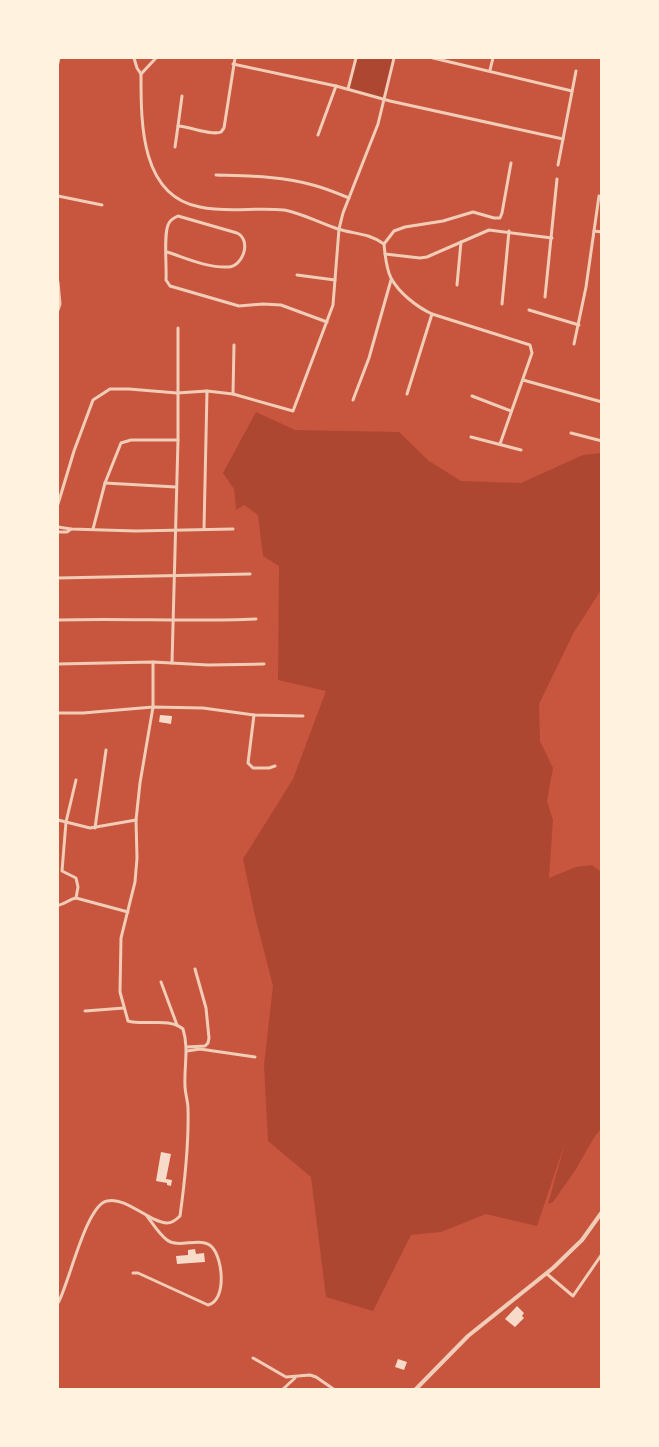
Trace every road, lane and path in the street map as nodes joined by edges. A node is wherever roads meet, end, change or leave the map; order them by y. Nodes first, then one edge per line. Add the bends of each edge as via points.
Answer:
1 (59, 58) edge
2 (134, 58) edge
3 (156, 58) edge
4 (235, 58) edge
5 (356, 58) edge
6 (394, 58) edge
7 (433, 58) edge
8 (493, 58) edge
9 (58, 64) edge
10 (233, 64) junction
11 (490, 70) junction
12 (576, 71) dead end
13 (141, 74) junction
14 (336, 86) junction
15 (348, 89) junction
16 (572, 91) junction
17 (182, 96) dead end
18 (384, 100) junction
19 (178, 126) junction
20 (318, 135) dead end
21 (563, 139) junction
22 (175, 147) dead end
23 (511, 163) dead end
24 (558, 165) dead end
25 (216, 175) dead end
26 (557, 179) dead end
27 (58, 196) edge
28 (599, 196) dead end
29 (349, 198) junction
30 (102, 204) dead end
31 (339, 230) junction
32 (594, 231) junction
33 (509, 232) junction
34 (602, 232) edge
35 (552, 238) junction
36 (461, 241) junction
37 (384, 244) junction
38 (167, 252) junction
39 (385, 254) junction
40 (297, 275) dead end
41 (335, 280) junction
42 (392, 280) junction
43 (58, 282) edge
44 (457, 285) dead end
45 (545, 297) dead end
46 (502, 304) dead end
47 (58, 310) edge
48 (529, 310) dead end
49 (432, 314) junction
50 (327, 322) junction
51 (579, 325) junction
52 (178, 328) dead end
53 (574, 344) dead end
54 (234, 345) dead end
55 (522, 380) junction
56 (207, 391) junction
57 (177, 393) junction
58 (233, 394) junction
59 (407, 394) dead end
60 (472, 396) dead end
61 (353, 400) dead end
62 (602, 402) edge
63 (511, 411) junction
64 (571, 434) dead end
65 (471, 437) dead end
66 (178, 440) junction
67 (602, 441) edge
68 (500, 444) junction
69 (521, 450) dead end
70 (106, 483) junction
71 (176, 487) junction
72 (58, 504) edge
73 (58, 526) edge
74 (71, 529) junction
75 (93, 529) junction
76 (204, 529) junction
77 (233, 529) dead end
78 (175, 531) junction
79 (58, 532) edge
80 (250, 574) dead end
81 (174, 576) junction
82 (58, 578) edge
83 (256, 619) dead end
84 (58, 620) edge
85 (173, 621) junction
86 (153, 662) junction
87 (172, 663) junction
88 (58, 664) edge
89 (264, 664) dead end
90 (153, 707) junction
91 (58, 713) edge
92 (254, 715) junction
93 (303, 716) dead end
94 (106, 750) dead end
95 (275, 766) dead end
96 (76, 780) dead end
97 (58, 820) edge
98 (136, 820) junction
99 (66, 822) junction
100 (95, 828) junction
101 (58, 871) edge
102 (62, 871) junction
103 (76, 898) junction
104 (58, 905) edge
105 (128, 912) junction
106 (196, 969) dead end
107 (161, 982) dead end
108 (124, 1008) junction
109 (85, 1011) dead end
110 (177, 1025) junction
111 (187, 1049) junction
112 (255, 1057) dead end
113 (602, 1212) edge
114 (146, 1216) junction
115 (602, 1254) edge
116 (132, 1273) dead end
117 (547, 1274) junction
118 (58, 1303) edge
119 (253, 1358) dead end
120 (296, 1377) junction
121 (282, 1390) edge
122 (335, 1390) edge
123 (415, 1390) edge

1 - 9 street
2 - 13 street
3 - 13 street
4 - 10 street
5 - 15 street
6 - 18 street
7 - 11 street
8 - 11 street
10 - 14 street
10 - 19 street via 221,132 214,134
11 - 16 street
12 - 16 street
13 - 31 street via 141,124 146,148 155,175 171,195 202,208 286,210
14 - 15 street
14 - 20 street
15 - 18 street
16 - 21 street
17 - 19 street
18 - 21 street
18 - 29 street via 376,130
19 - 22 street
21 - 24 street
23 - 37 street via 500,218 473,212 405,227 394,231
25 - 29 street via 303,182
26 - 35 street
27 - 30 street
28 - 32 street
29 - 31 street
31 - 37 street via 367,234
31 - 41 street
32 - 34 street
32 - 51 street
33 - 35 street
33 - 36 street via 489,230
33 - 46 street
35 - 45 street
36 - 39 street via 427,257
36 - 44 street
37 - 39 street
38 - 38 street via 167,227 178,216 237,233 245,242 240,262 226,268
38 - 50 street via 166,280 170,286 239,306 281,305
39 - 42 street
40 - 41 street
41 - 50 street via 333,305
42 - 49 street via 417,306
42 - 61 street
43 - 47 street
48 - 51 street
49 - 55 street via 530,345 532,353
49 - 59 street
50 - 58 street via 292,411
51 - 53 street
52 - 57 street
54 - 58 street
55 - 62 street
55 - 63 street
56 - 57 street
56 - 58 street
56 - 76 street
57 - 66 street
57 - 72 street via 110,389 93,400
60 - 63 street
63 - 68 street
64 - 67 street
65 - 68 street
66 - 70 street via 121,443
66 - 71 street
68 - 69 street
70 - 71 street
70 - 75 street
71 - 78 street
73 - 74 street
74 - 75 street
74 - 79 street
75 - 78 street
76 - 77 street
76 - 78 street
78 - 81 street
80 - 81 street
81 - 82 street
81 - 85 street
83 - 85 street
84 - 85 street
85 - 87 street
86 - 87 street
86 - 88 street
86 - 90 street
87 - 89 street
90 - 91 street
90 - 92 street via 203,708
90 - 98 street
92 - 93 street
92 - 95 street via 248,763 253,768
94 - 100 street
96 - 99 street
97 - 99 street
98 - 100 street
98 - 105 street via 136,871
99 - 100 street via 82,828
99 - 102 street
101 - 102 street
102 - 103 street via 76,878
103 - 104 street
103 - 105 street
105 - 108 street via 121,938 120,992
106 - 111 street via 206,1008 209,1038 205,1046
107 - 110 street
108 - 109 street
108 - 110 street via 128,1021
110 - 111 street via 183,1029
111 - 112 street
111 - 114 street via 188,1148 180,1216 167,1224
113 - 117 street via 582,1240
114 - 116 street via 167,1240 177,1244 201,1243 213,1248 222,1274 219,1293 208,1305
114 - 118 street via 135,1208 111,1200 98,1206 87,1226
115 - 117 street via 573,1296
117 - 123 street via 488,1318
119 - 120 street via 286,1376
120 - 121 street
120 - 122 street via 310,1375

